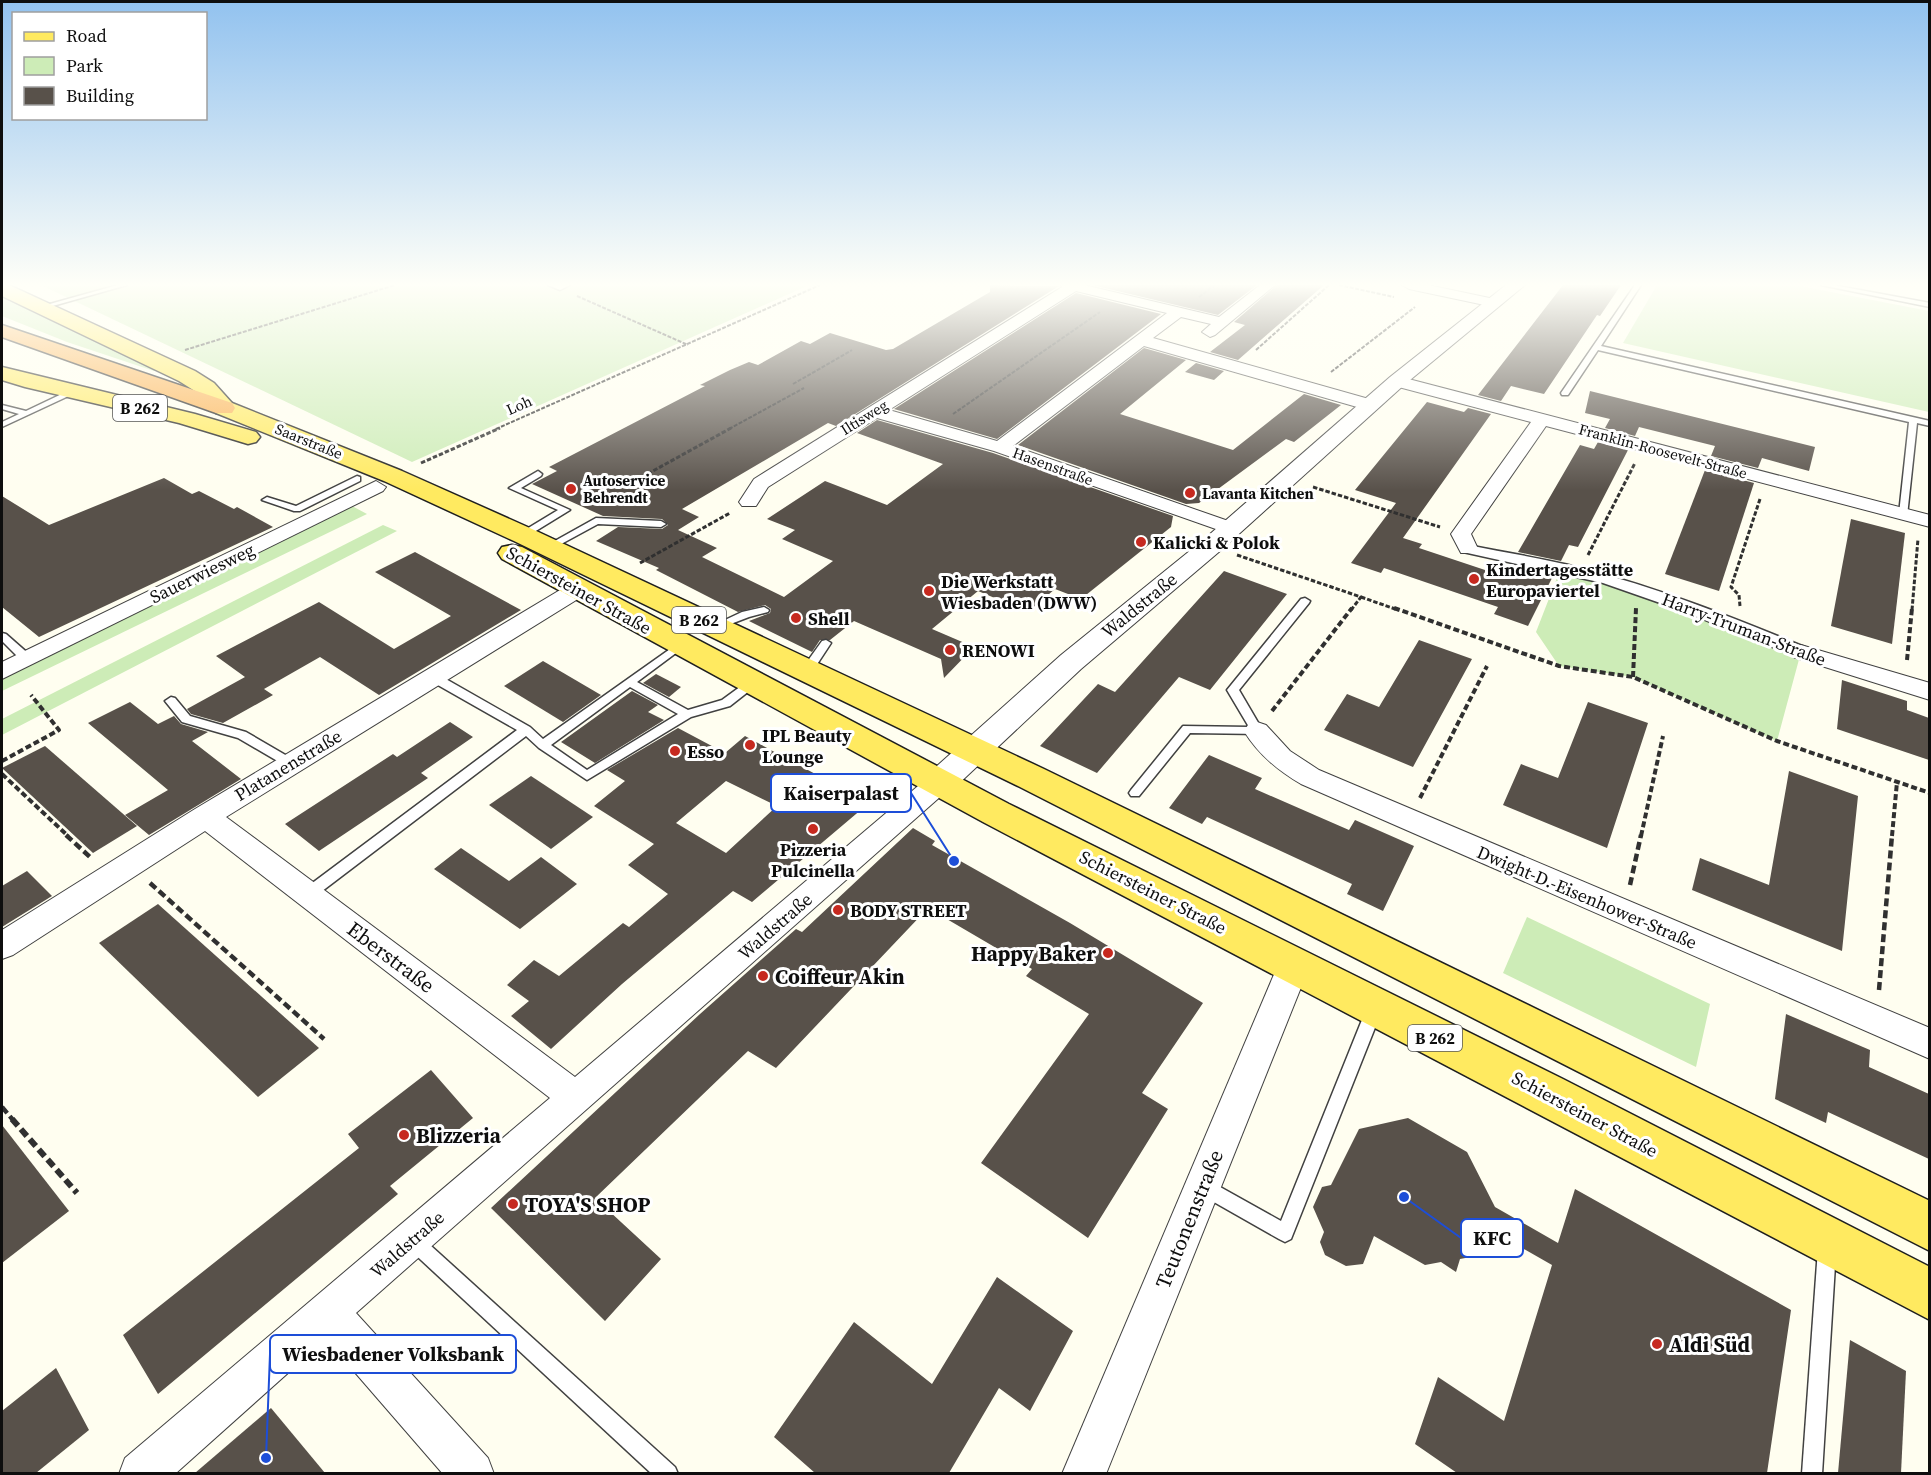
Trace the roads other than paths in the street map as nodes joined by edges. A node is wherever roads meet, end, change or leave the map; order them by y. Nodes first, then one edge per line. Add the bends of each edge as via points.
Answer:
1 (17, 354) edge
2 (70, 354) edge
3 (140, 354) edge
4 (963, 354) edge
5 (1124, 354) edge
6 (1196, 354) edge
7 (1431, 354) edge
8 (1591, 354) edge
9 (1630, 354) edge
10 (2, 373) edge
11 (1397, 381) junction
12 (71, 393) junction
13 (1565, 393) dead end
14 (1370, 405) junction
15 (2, 407) edge
16 (874, 411) junction
17 (27, 414) junction
18 (217, 416) junction
19 (1541, 420) junction
20 (1913, 420) junction
21 (2, 424) edge
22 (1929, 424) edge
23 (1000, 447) junction
24 (538, 474) dead end
25 (375, 481) junction
26 (267, 500) dead end
27 (749, 502) dead end
28 (1918, 518) edge
29 (661, 524) dead end
30 (1230, 528) junction
31 (523, 535) junction
32 (1464, 541) joint
33 (549, 547) junction
34 (578, 589) junction
35 (1305, 601) dead end
36 (764, 610) dead end
37 (715, 627) junction
38 (2, 636) edge
39 (826, 643) dead end
40 (680, 645) junction
41 (1801, 652) joint
42 (27, 659) junction
43 (2, 671) edge
44 (806, 672) junction
45 (434, 676) junction
46 (629, 682) junction
47 (752, 684) junction
48 (1929, 692) edge
49 (171, 701) dead end
50 (687, 714) junction
51 (526, 730) junction
52 (1257, 731) junction
53 (543, 745) junction
54 (972, 751) junction
55 (290, 763) junction
56 (940, 782) junction
57 (1135, 793) dead end
58 (205, 816) junction
59 (308, 894) junction
60 (2, 946) edge
61 (1294, 965) junction
62 (1375, 1007) junction
63 (1929, 1044) edge
64 (576, 1098) junction
65 (1203, 1186) junction
66 (1929, 1227) edge
67 (412, 1240) junction
68 (1827, 1242) junction
69 (1929, 1295) edge
70 (329, 1312) junction
71 (141, 1473) edge
72 (472, 1473) edge
73 (668, 1473) edge
74 (1083, 1473) edge
75 (1812, 1473) edge

1 - 18 highway, B 262
2 - 18 highway, B 262 via 144,379
3 - 18 main road, B 262 via 206,388
4 - 16 street, Iltisweg
5 - 23 street
6 - 14 street
7 - 11 street, Waldstraße
8 - 13 lane
9 - 20 lane
10 - 12 main road, B 262
11 - 14 street, Waldstraße
11 - 19 street, Franklin-Roosevelt-Straße
12 - 17 lane
12 - 18 main road, B 262
14 - 30 street, Waldstraße
15 - 17 lane
16 - 23 street, Hasenstraße
16 - 27 street, Iltisweg via 761,483
17 - 21 lane
18 - 25 main road, Saarstraße / B 262
18 - 25 main road, Saarstraße / B 262
19 - 28 street, Franklin-Roosevelt-Straße
19 - 32 street
20 - 22 lane
20 - 28 lane
23 - 30 street, Hasenstraße
24 - 31 lane via 514,488 565,510
25 - 26 lane via 297,509
25 - 31 main road, Schiersteiner Straße / B 262
25 - 34 main road, Schiersteiner Straße / B 262
25 - 42 street, Sauerwiesweg
29 - 33 lane via 596,521
30 - 54 street, Waldstraße
31 - 33 main road, Schiersteiner Straße / B 262
32 - 41 street, Harry-Truman-Straße via 1636,588
33 - 37 main road, Schiersteiner Straße / B 262
34 - 40 main road, Schiersteiner Straße / B 262
34 - 45 street, Platanenstraße
35 - 52 lane via 1233,690
36 - 37 lane
37 - 44 main road, Schiersteiner Straße / B 262
38 - 42 lane
39 - 44 lane
40 - 46 lane
40 - 47 main road, Schiersteiner Straße / B 262
41 - 48 street, Harry-Truman-Straße
42 - 43 street, Sauerwiesweg
44 - 54 main road, Schiersteiner Straße / B 262
45 - 51 lane
45 - 55 street, Platanenstraße
46 - 50 lane
46 - 53 lane
47 - 50 lane via 726,703
47 - 56 main road, Schiersteiner Straße / B 262
49 - 55 lane via 186,719 242,735
50 - 53 lane via 587,776
51 - 53 lane
51 - 59 lane
52 - 57 lane via 1187,729
52 - 63 street, Dwight-D.-Eisenhower-Straße via 1289,766
54 - 56 street, Waldstraße
54 - 66 main road, Schiersteiner Straße / B 262
55 - 58 street, Platanenstraße
56 - 61 main road, Schiersteiner Straße / B 262
56 - 64 street, Waldstraße
58 - 59 street, Eberstraße
58 - 60 street, Platanenstraße
59 - 64 street, Eberstraße
61 - 62 main road, Schiersteiner Straße / B 262
61 - 65 street, Teutonenstraße
62 - 65 lane via 1285,1233
62 - 68 main road, Schiersteiner Straße / B 262
64 - 67 street, Waldstraße
65 - 74 street, Teutonenstraße
67 - 70 street, Waldstraße
67 - 73 lane
68 - 69 main road, Schiersteiner Straße / B 262
68 - 75 lane
70 - 71 street, Waldstraße
70 - 72 street

